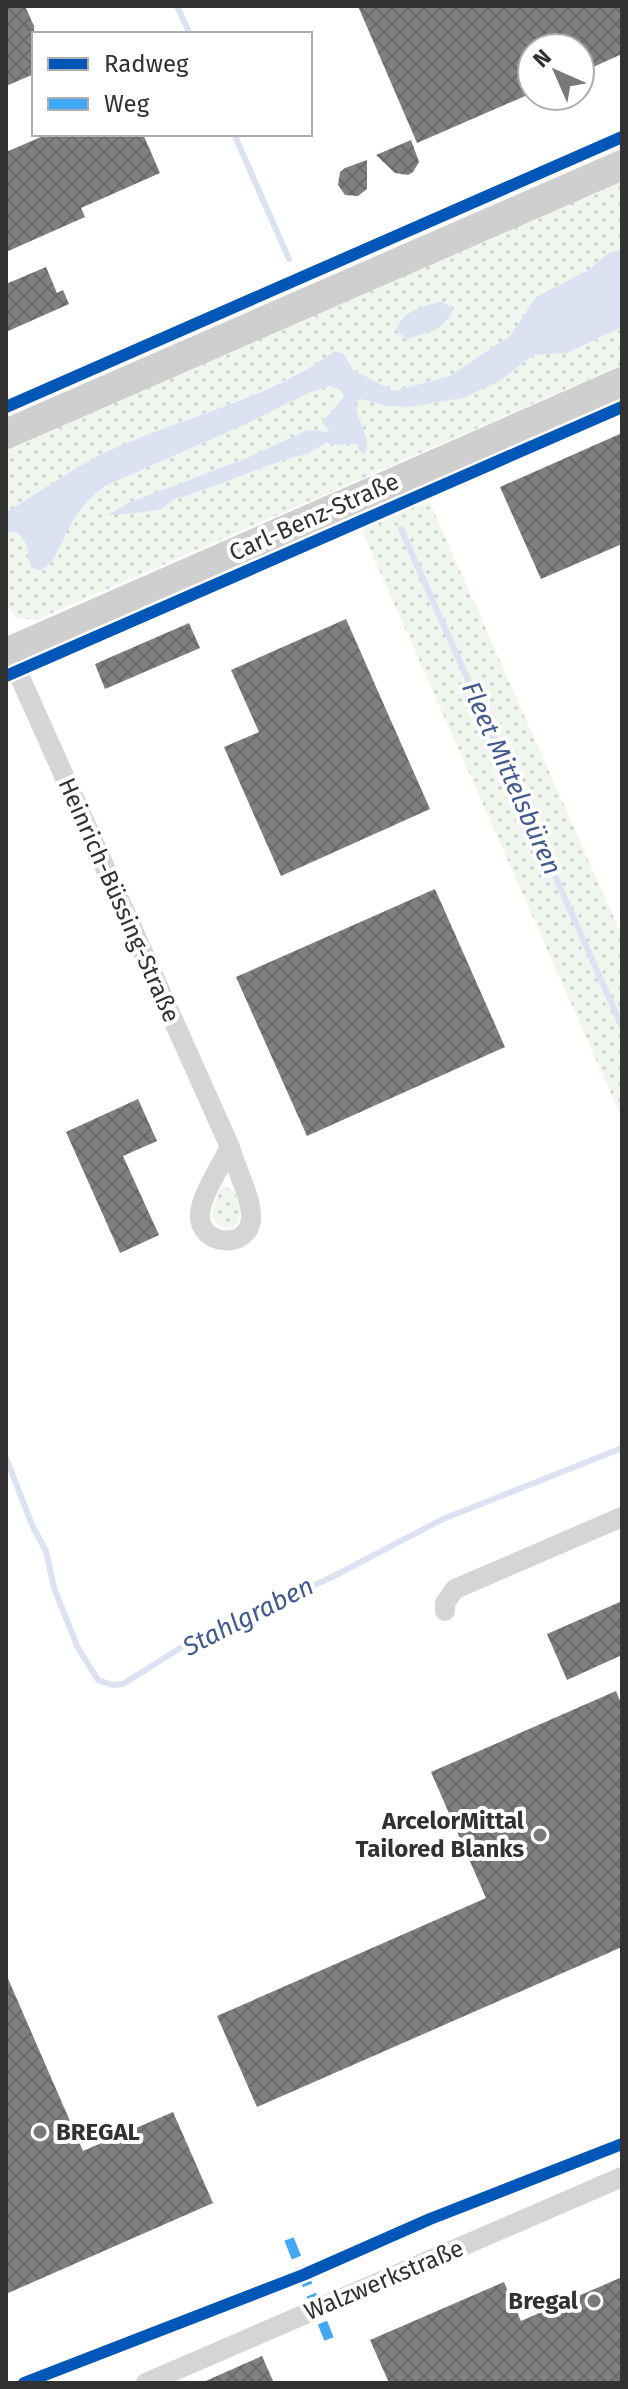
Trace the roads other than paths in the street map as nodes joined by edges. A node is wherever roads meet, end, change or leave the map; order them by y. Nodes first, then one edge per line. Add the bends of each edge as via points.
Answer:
1 (622, 165) edge
2 (622, 382) edge
3 (6, 434) edge
4 (7, 650) edge
5 (230, 1147) dead end
6 (622, 1517) edge
7 (445, 1611) dead end
8 (622, 2177) edge
9 (146, 2383) edge

1 - 3 street
2 - 4 street, Carl-Benz-Straße
4 - 5 street, Heinrich-Büssing-Straße
6 - 7 street via 455,1589
8 - 9 street, Walzwerkstraße

